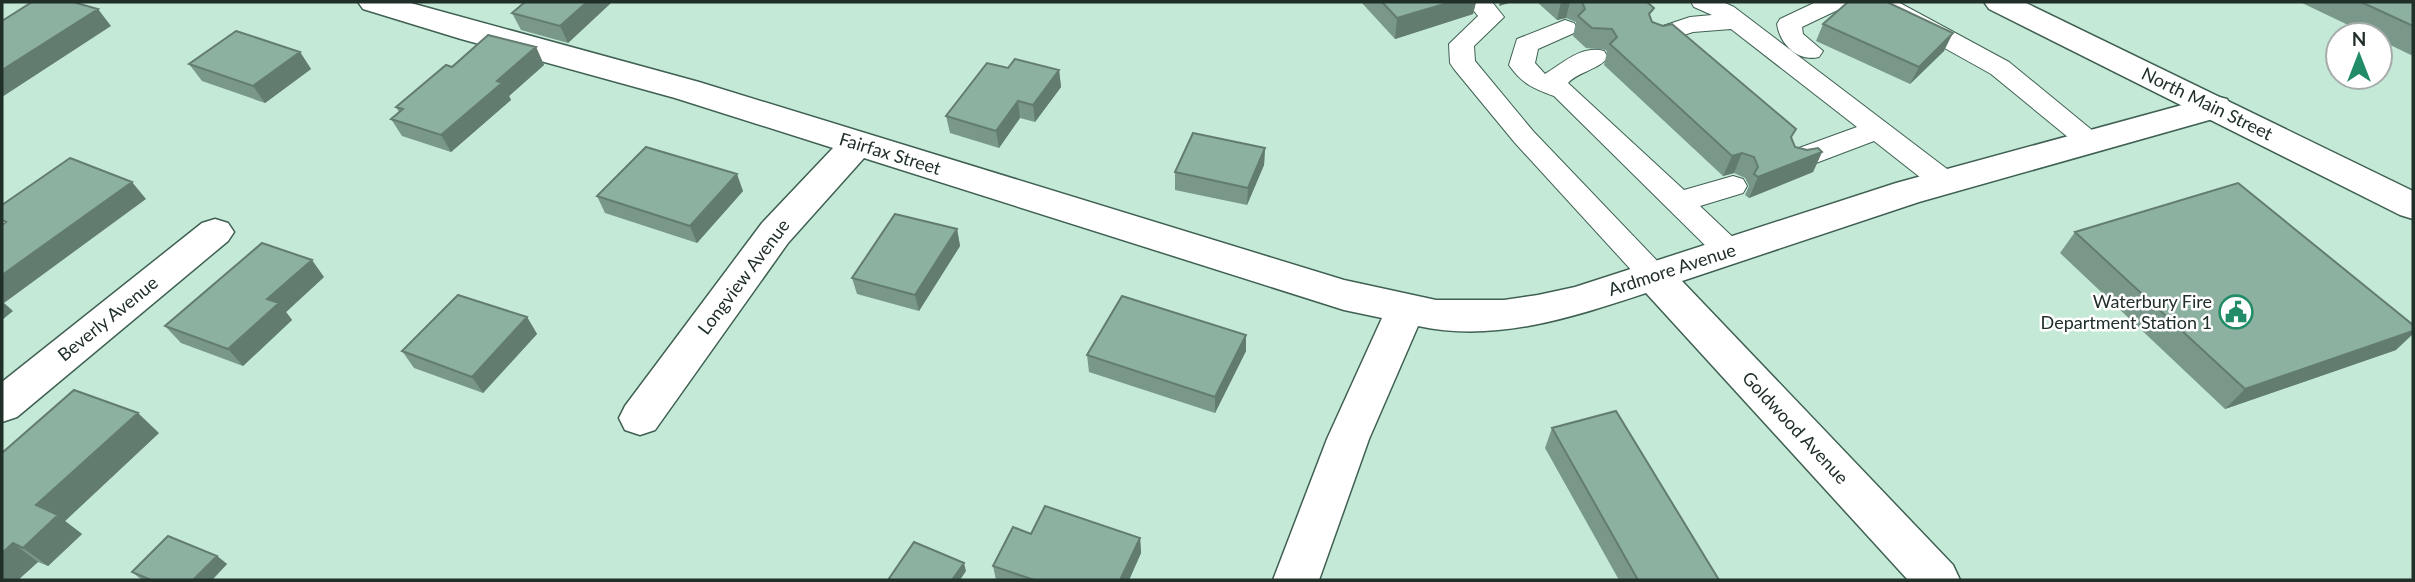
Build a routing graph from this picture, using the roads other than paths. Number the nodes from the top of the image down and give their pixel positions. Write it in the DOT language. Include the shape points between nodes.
graph roads {
  1 [pos="374,2"];
  2 [pos="1479,2"];
  3 [pos="1703,2"];
  4 [pos="1835,2"];
  5 [pos="1880,2"];
  6 [pos="2000,2"];
  7 [pos="1737,22"];
  8 [pos="1565,28"];
  9 [pos="1657,36"];
  10 [pos="1810,51"];
  11 [pos="1595,57"];
  12 [pos="1550,86"];
  13 [pos="2215,107"];
  14 [pos="1876,130"];
  15 [pos="2089,141"];
  16 [pos="858,144"];
  17 [pos="1798,159"];
  18 [pos="1945,181"];
  19 [pos="1733,186"];
  20 [pos="1678,202"];
  21 [pos="2413,206"];
  22 [pos="215,232"];
  23 [pos="1730,251"];
  24 [pos="1654,276"];
  25 [pos="1405,310"];
  26 [pos="2,405"];
  27 [pos="640,418"];
  28 [pos="1296,580"];
  29 [pos="1937,580"];
  1 -- 16 [label="street, Fairfax Street" via="687,90"];
  2 -- 24 [label="lane" via="1492,16 1461,44 1463,63 1524,137"];
  3 -- 7 [label="lane"];
  4 -- 10 [label="lane" via="1789,24 1791,37"];
  5 -- 15 [label="lane" via="2000,68"];
  6 -- 13 [label="street, North Main Street"];
  7 -- 9 [label="lane" via="1690,26"];
  7 -- 14 [label="lane"];
  8 -- 12 [label="lane" via="1526,45 1522,65 1536,80"];
  11 -- 12 [label="lane" via="1567,69"];
  12 -- 20 [label="lane" via="1563,90"];
  13 -- 15 [label="street, Ardmore Avenue"];
  13 -- 21 [label="street, North Main Street"];
  14 -- 17 [label="lane"];
  14 -- 18 [label="lane"];
  15 -- 18 [label="street, Ardmore Avenue"];
  16 -- 25 [label="street, Fairfax Street"];
  16 -- 27 [label="street, Longview Avenue" via="775,233"];
  18 -- 23 [label="street, Ardmore Avenue"];
  19 -- 20 [label="lane"];
  20 -- 23 [label="lane"];
  22 -- 26 [label="street, Beverly Avenue"];
  23 -- 24 [label="street, Ardmore Avenue"];
  24 -- 25 [label="street, Ardmore Avenue" via="1576,301 1504,315"];
  24 -- 29 [label="street, Goldwood Avenue"];
  25 -- 28 [label="street" via="1343,452"];
}
